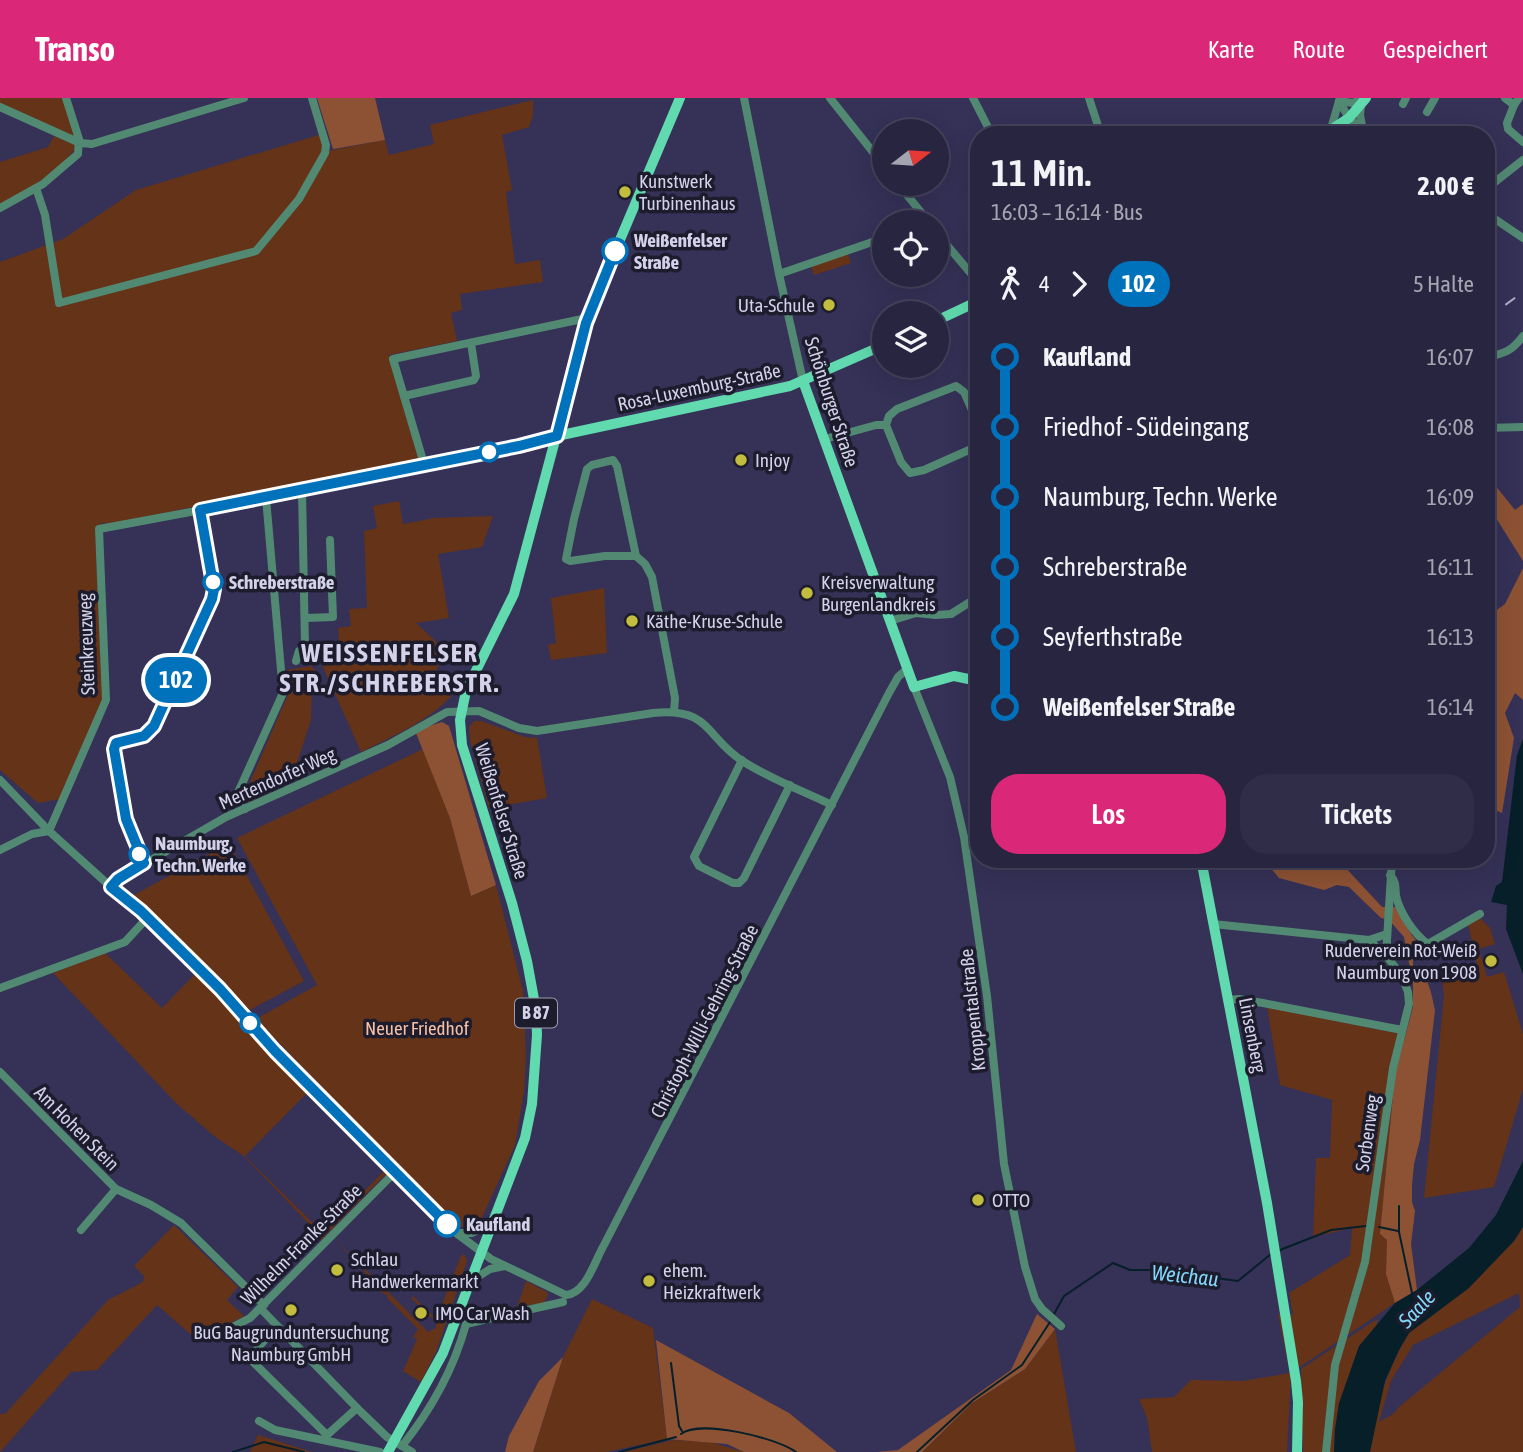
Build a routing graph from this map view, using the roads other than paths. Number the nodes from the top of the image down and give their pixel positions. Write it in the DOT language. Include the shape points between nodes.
graph roads {
  1 [pos="66,98"];
  2 [pos="244,98"];
  3 [pos="312,98"];
  4 [pos="680,98"];
  5 [pos="744,98"];
  6 [pos="830,98"];
  7 [pos="973,98"];
  8 [pos="1089,98"];
  9 [pos="1435,98"];
  10 [pos="1505,98"];
  11 [pos="1338,100"];
  12 [pos="1364,100"];
  13 [pos="1517,101"];
  14 [pos="0,107"];
  15 [pos="1427,112"];
  16 [pos="1349,118"];
  17 [pos="987,126"];
  18 [pos="1098,126"];
  19 [pos="1330,126"];
  20 [pos="1338,126"];
  21 [pos="1358,126"];
  22 [pos="1364,126"];
  23 [pos="1523,142"];
  24 [pos="80,144"];
  25 [pos="872,151"];
  26 [pos="1523,160"];
  27 [pos="1495,181"];
  28 [pos="36,188"];
  29 [pos="907,196"];
  30 [pos="0,208"];
  31 [pos="919,210"];
  32 [pos="1495,219"];
  33 [pos="1523,238"];
  34 [pos="872,242"];
  35 [pos="949,247"];
  36 [pos="970,272"];
  37 [pos="779,274"];
  38 [pos="970,305"];
  39 [pos="949,315"];
  40 [pos="587,318"];
  41 [pos="1523,336"];
  42 [pos="471,343"];
  43 [pos="872,350"];
  44 [pos="1495,355"];
  45 [pos="803,381"];
  46 [pos="404,396"];
  47 [pos="970,406"];
  48 [pos="886,425"];
  49 [pos="1523,427"];
  50 [pos="1495,428"];
  51 [pos="557,436"];
  52 [pos="825,439"];
  53 [pos="970,450"];
  54 [pos="424,464"];
  55 [pos="302,490"];
  56 [pos="266,498"];
  57 [pos="200,510"];
  58 [pos="330,540"];
  59 [pos="636,556"];
  60 [pos="970,602"];
  61 [pos="306,618"];
  62 [pos="890,621"];
  63 [pos="296,661"];
  64 [pos="907,669"];
  65 [pos="970,679"];
  66 [pos="914,687"];
  67 [pos="461,710"];
  68 [pos="674,712"];
  69 [pos="742,760"];
  70 [pos="0,780"];
  71 [pos="790,785"];
  72 [pos="832,806"];
  73 [pos="245,809"];
  74 [pos="49,831"];
  75 [pos="0,850"];
  76 [pos="144,863"];
  77 [pos="1203,868"];
  78 [pos="1391,868"];
  79 [pos="1390,876"];
  80 [pos="111,887"];
  81 [pos="1480,914"];
  82 [pos="148,917"];
  83 [pos="1213,924"];
  84 [pos="1387,934"];
  85 [pos="1369,940"];
  86 [pos="1386,956"];
  87 [pos="0,988"];
  88 [pos="1228,1000"];
  89 [pos="1402,1030"];
  90 [pos="0,1072"];
  91 [pos="396,1171"];
  92 [pos="116,1189"];
  93 [pos="491,1223"];
  94 [pos="81,1230"];
  95 [pos="456,1233"];
  96 [pos="481,1252"];
  97 [pos="505,1266"];
  98 [pos="468,1284"];
  99 [pos="554,1289"];
  100 [pos="563,1302"];
  101 [pos="545,1305"];
  102 [pos="262,1307"];
  103 [pos="277,1326"];
  104 [pos="1061,1326"];
  105 [pos="223,1332"];
  106 [pos="357,1408"];
  107 [pos="259,1421"];
  108 [pos="398,1443"];
  109 [pos="380,1452"];
  110 [pos="387,1452"];
  111 [pos="412,1452"];
  112 [pos="1297,1452"];
  113 [pos="1326,1452"];
  1 -- 24 [label="street"];
  2 -- 24 [label="street" via="111,140"];
  3 -- 28 [label="street" via="325,153 299,198 256,251 60,303"];
  4 -- 40 [label="main road, Weißenfelser Straße / B 87"];
  5 -- 37 [label="street, Schönburger Straße"];
  6 -- 25 [label="street"];
  7 -- 17 [label="street"];
  8 -- 18 [label="street"];
  9 -- 15 [label="street"];
  10 -- 13 [label="street"];
  11 -- 12 [label="street"];
  11 -- 16 [label="street"];
  11 -- 19 [label="street"];
  12 -- 16 [label="main road"];
  12 -- 22 [label="street" via="1360,115"];
  13 -- 23 [label="street" via="1507,123"];
  14 -- 24 [label="street"];
  16 -- 20 [label="main road"];
  16 -- 21 [label="street"];
  24 -- 28 [label="street" via="78,154"];
  26 -- 27 [label="street"];
  28 -- 30 [label="street"];
  29 -- 31 [label="street"];
  32 -- 33 [label="street"];
  34 -- 37 [label="street"];
  35 -- 36 [label="street"];
  37 -- 45 [label="street, Schönburger Straße"];
  38 -- 39 [label="main road"];
  40 -- 42 [label="street"];
  40 -- 51 [label="main road, Weißenfelser Straße / B 87"];
  41 -- 44 [label="street" via="1514,348"];
  42 -- 46 [label="street" via="474,380"];
  42 -- 46 [label="street" via="393,359"];
  43 -- 45 [label="main road, Rosa-Luxemburg-Straße"];
  45 -- 51 [label="main road, Rosa-Luxemburg-Straße"];
  45 -- 52 [label="main road, Schönburger Straße"];
  46 -- 54 [label="street"];
  47 -- 48 [label="street" via="956,386 897,409"];
  48 -- 52 [label="street"];
  48 -- 53 [label="street" via="910,473"];
  49 -- 50 [label="street"];
  51 -- 54 [label="street"];
  51 -- 67 [label="main road, Weißenfelser Straße / B 87" via="514,594 468,685"];
  52 -- 62 [label="main road, Schönburger Straße"];
  54 -- 55 [label="street"];
  55 -- 56 [label="street"];
  55 -- 61 [label="street"];
  56 -- 57 [label="street"];
  56 -- 73 [label="street" via="283,693 236,797"];
  57 -- 74 [label="street, Steinkreuzweg" via="99,529 106,700"];
  57 -- 76 [label="street" via="212,599 154,726 144,736 116,743 114,749 126,819"];
  58 -- 61 [label="street" via="333,617"];
  59 -- 59 [label="street" via="616,462 592,465 587,469 566,559"];
  59 -- 68 [label="street" via="652,577"];
  60 -- 62 [label="street" via="951,614 916,613"];
  61 -- 63 [label="street" via="305,646"];
  62 -- 64 [label="main road, Schönburger Straße"];
  64 -- 66 [label="main road"];
  64 -- 72 [label="street, Christoph-Willi-Gehring-Straße" via="896,680"];
  65 -- 66 [label="main road" via="954,676"];
  66 -- 104 [label="street, Kroppentalstraße" via="950,777 968,860 1004,1164 1025,1267 1035,1299"];
  67 -- 68 [label="street" via="485,713 537,731"];
  67 -- 73 [label="street, Mertendorfer Weg" via="441,715 388,745"];
  67 -- 93 [label="main road, Weißenfelser Straße / B 87" via="462,745 512,903 534,997 536,1060 525,1138"];
  68 -- 69 [label="street" via="700,720"];
  69 -- 71 [label="street"];
  69 -- 71 [label="street" via="694,858 699,866 733,883 744,878"];
  70 -- 74 [label="street"];
  71 -- 72 [label="street"];
  72 -- 99 [label="street, Christoph-Willi-Gehring-Straße" via="582,1286 569,1295"];
  73 -- 76 [label="street, Mertendorfer Weg"];
  74 -- 75 [label="street"];
  74 -- 80 [label="street"];
  76 -- 80 [label="street, Mertendorfer Weg"];
  77 -- 83 [label="main road, Linsenberg"];
  78 -- 79 [label="street"];
  79 -- 81 [label="street" via="1399,904 1428,944"];
  79 -- 84 [label="street"];
  80 -- 82 [label="street"];
  82 -- 87 [label="street" via="125,942"];
  82 -- 91 [label="street"];
  83 -- 85 [label="street"];
  83 -- 88 [label="main road, Linsenberg"];
  84 -- 85 [label="street"];
  84 -- 86 [label="street"];
  85 -- 86 [label="street, Sorbenweg"];
  86 -- 89 [label="street, Sorbenweg" via="1408,992"];
  88 -- 89 [label="street" via="1256,1001"];
  88 -- 112 [label="main road, Linsenberg" via="1298,1395"];
  89 -- 113 [label="street, Sorbenweg" via="1365,1262 1335,1365"];
  90 -- 92 [label="street, Am Hohen Stein"];
  91 -- 95 [label="street"];
  91 -- 102 [label="street, Wilhelm-Franke-Straße"];
  92 -- 94 [label="street"];
  92 -- 102 [label="street, Am Hohen Stein" via="181,1223"];
  93 -- 95 [label="street" via="472,1233"];
  93 -- 96 [label="main road, B 87"];
  95 -- 96 [label="street"];
  96 -- 97 [label="street"];
  96 -- 98 [label="main road, B 87"];
  97 -- 98 [label="street" via="490,1269"];
  97 -- 99 [label="street"];
  98 -- 108 [label="main road, B 87" via="433,1373"];
  99 -- 101 [label="street"];
  100 -- 101 [label="street"];
  101 -- 108 [label="street" via="466,1324 428,1410"];
  102 -- 103 [label="street, Am Hohen Stein"];
  102 -- 105 [label="street, Wilhelm-Franke-Straße"];
  103 -- 106 [label="street, Am Hohen Stein"];
  103 -- 106 [label="street" via="249,1357 327,1435"];
  106 -- 108 [label="street, Am Hohen Stein"];
  107 -- 109 [label="street" via="275,1430"];
  108 -- 110 [label="main road, B 87"];
  108 -- 111 [label="street, Am Hohen Stein"];
}
